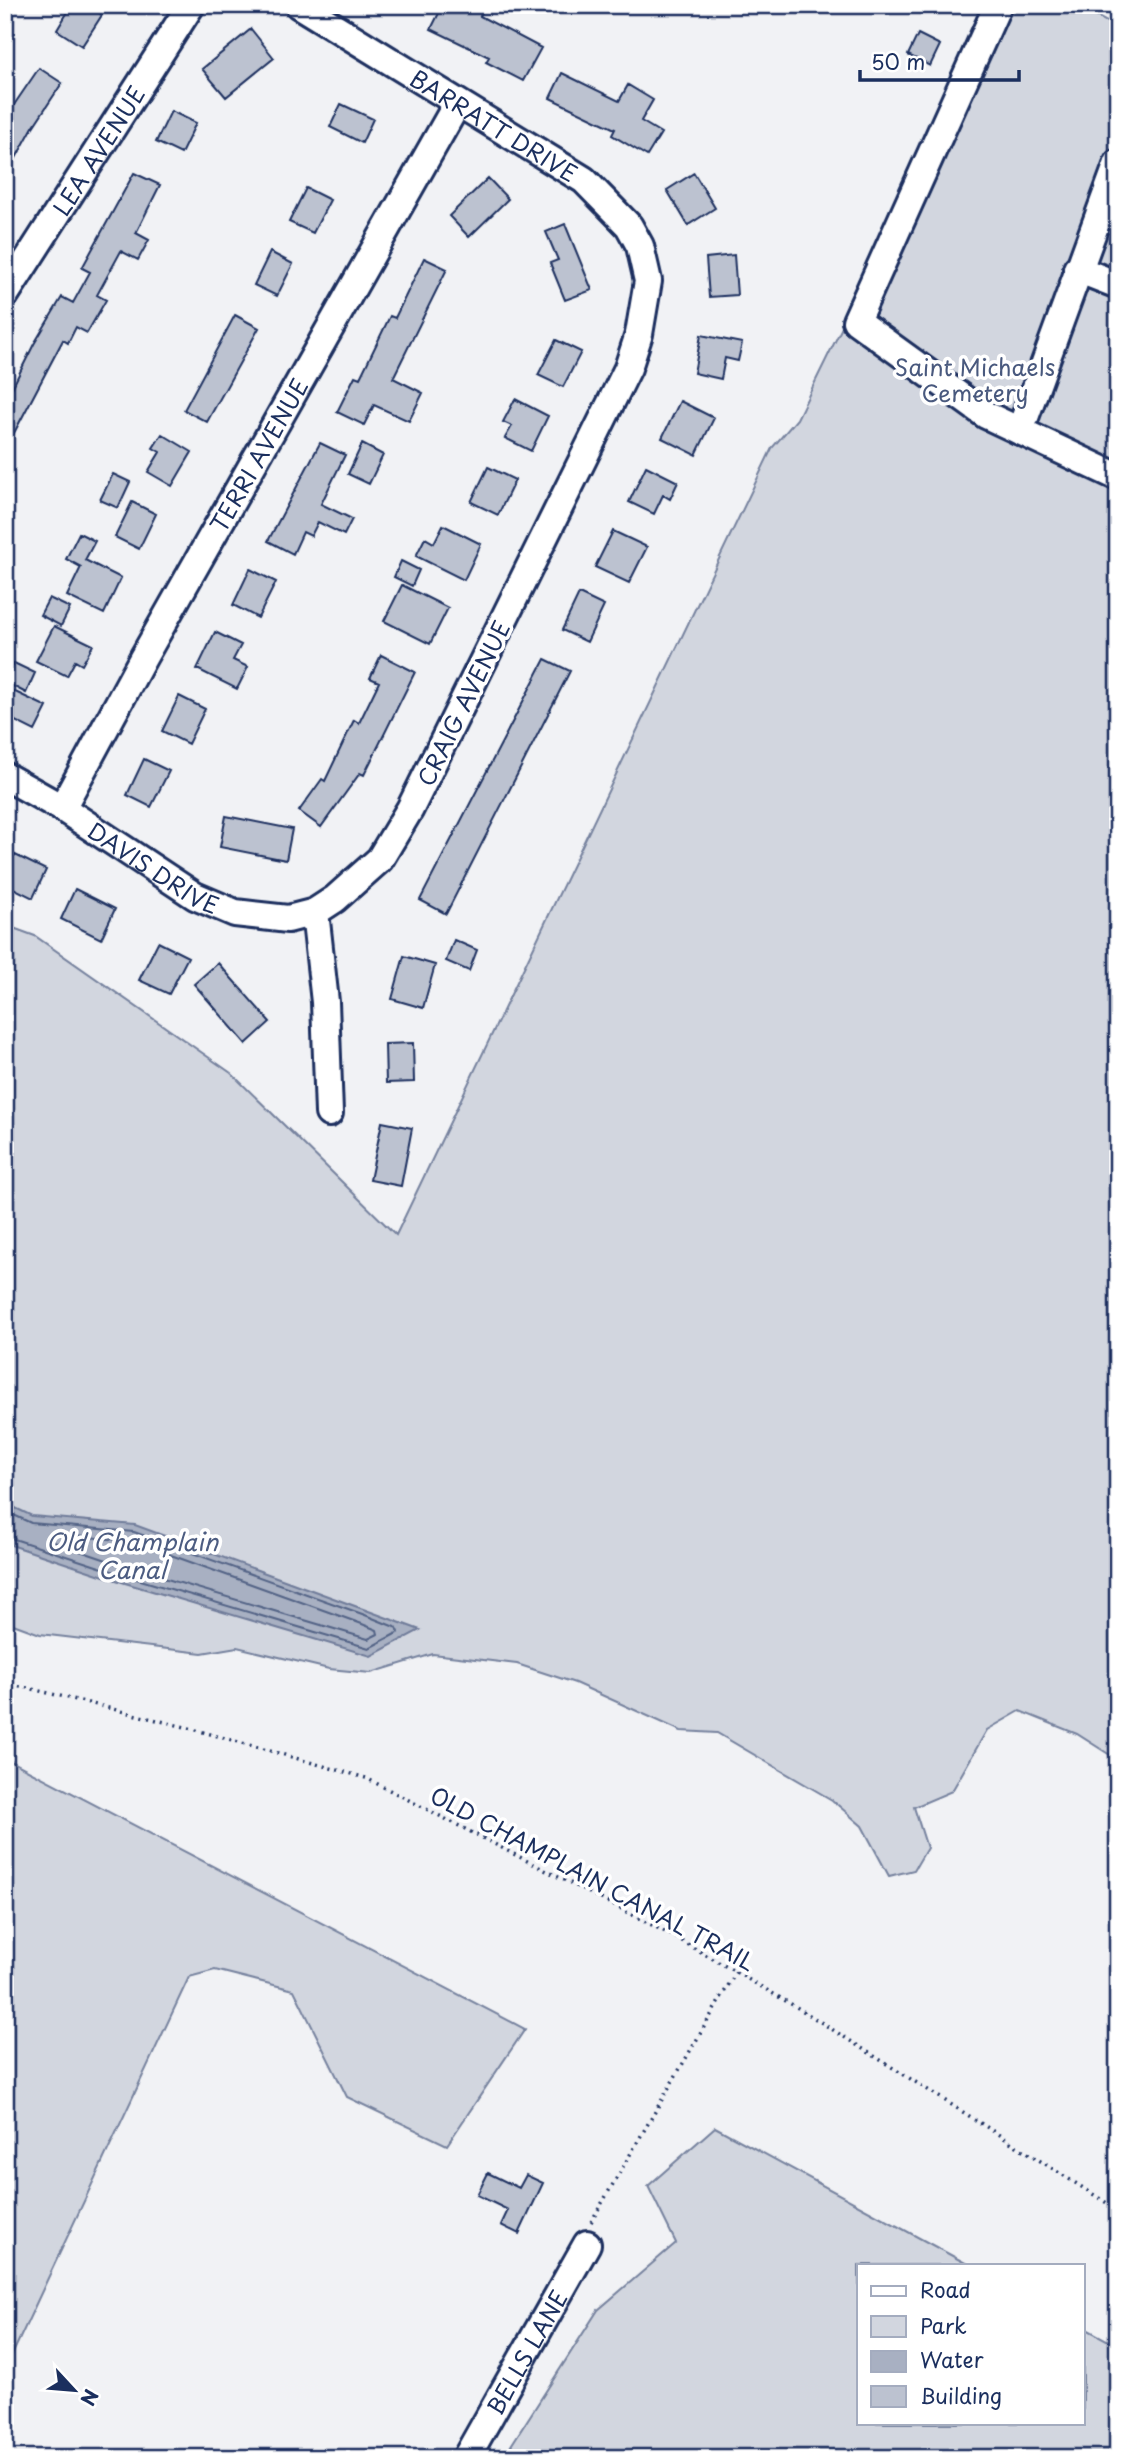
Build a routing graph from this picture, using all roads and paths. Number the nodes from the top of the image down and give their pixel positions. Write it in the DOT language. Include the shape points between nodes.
graph roads {
  1 [pos="191,5"];
  2 [pos="299,5"];
  3 [pos="998,5"];
  4 [pos="457,104"];
  5 [pos="1118,163"];
  6 [pos="1077,269"];
  7 [pos="648,281"];
  8 [pos="1118,285"];
  9 [pos="5,295"];
  10 [pos="1020,431"];
  11 [pos="1118,477"];
  12 [pos="5,776"];
  13 [pos="62,808"];
  14 [pos="315,912"];
  15 [pos="329,1112"];
  16 [pos="5,1685"];
  17 [pos="736,1972"];
  18 [pos="1118,2210"];
  19 [pos="587,2244"];
  20 [pos="466,2458"];
  1 -- 9 [label="street, LEA AVENUE"];
  2 -- 4 [label="street, BARRATT DRIVE"];
  3 -- 10 [label="street" via="856,321 986,415"];
  4 -- 7 [label="street, BARRATT DRIVE" via="584,180 629,226 640,246"];
  4 -- 13 [label="street, TERRI AVENUE" via="142,658"];
  5 -- 6 [label="street"];
  6 -- 8 [label="street"];
  6 -- 10 [label="street"];
  7 -- 14 [label="street, CRAIG AVENUE" via="628,368 410,808 380,859"];
  10 -- 11 [label="street"];
  12 -- 13 [label="street, DAVIS DRIVE"];
  13 -- 14 [label="street, DAVIS DRIVE" via="195,896 235,913 288,919"];
  14 -- 15 [label="street" via="325,1002"];
  16 -- 17 [label="path, OLD CHAMPLAIN CANAL TRAIL" via="189,1728 366,1778"];
  17 -- 18 [label="path, OLD CHAMPLAIN CANAL TRAIL"];
  17 -- 19 [label="path" via="588,2227"];
  19 -- 20 [label="street, BELLS LANE"];
}
